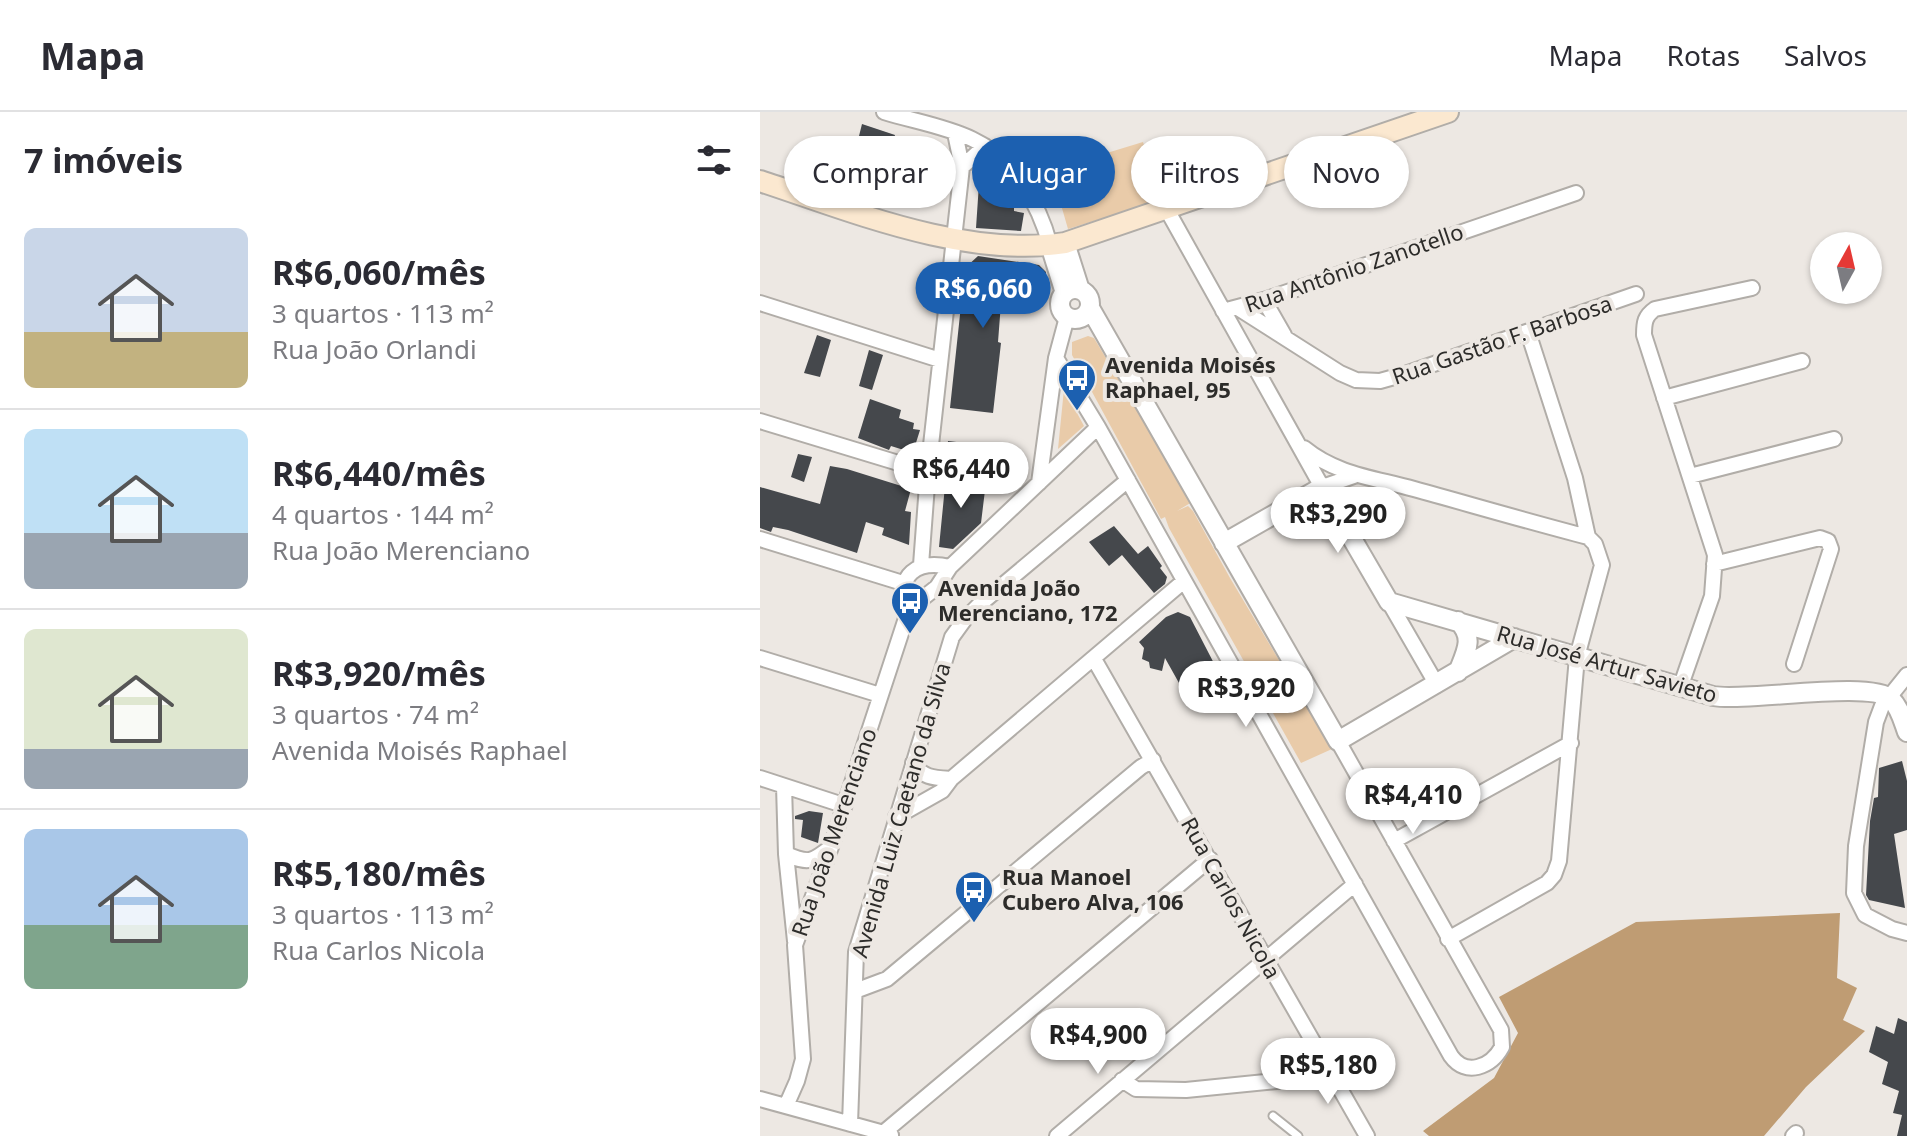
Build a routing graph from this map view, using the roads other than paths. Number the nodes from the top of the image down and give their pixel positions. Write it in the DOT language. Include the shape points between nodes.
graph roads {
  1 [pos="884,112"];
  2 [pos="1448,112"];
  3 [pos="955,133"];
  4 [pos="972,140"];
  5 [pos="972,158"];
  6 [pos="962,167"];
  7 [pos="1268,173"];
  8 [pos="760,181"];
  9 [pos="1576,193"];
  10 [pos="1036,208"];
  11 [pos="1166,208"];
  12 [pos="955,239"];
  13 [pos="1054,239"];
  14 [pos="1752,288"];
  15 [pos="1072,291"];
  16 [pos="1636,294"];
  17 [pos="1264,300"];
  18 [pos="760,303"];
  19 [pos="1090,308"];
  20 [pos="1231,309"];
  21 [pos="1067,317"];
  22 [pos="1528,332"];
  23 [pos="1284,336"];
  24 [pos="1056,358"];
  25 [pos="940,360"];
  26 [pos="1802,361"];
  27 [pos="1664,398"];
  28 [pos="760,421"];
  29 [pos="1098,427"];
  30 [pos="1834,439"];
  31 [pos="1296,442"];
  32 [pos="928,472"];
  33 [pos="1354,476"];
  34 [pos="1690,476"];
  35 [pos="1128,480"];
  36 [pos="1039,483"];
  37 [pos="1322,487"];
  38 [pos="1588,537"];
  39 [pos="760,539"];
  40 [pos="1224,543"];
  41 [pos="1714,564"];
  42 [pos="921,565"];
  43 [pos="950,567"];
  44 [pos="1184,581"];
  45 [pos="906,584"];
  46 [pos="1389,602"];
  47 [pos="909,609"];
  48 [pos="1458,621"];
  49 [pos="1514,638"];
  50 [pos="1577,657"];
  51 [pos="760,658"];
  52 [pos="1094,659"];
  53 [pos="1794,664"];
  54 [pos="1458,672"];
  55 [pos="1907,675"];
  56 [pos="1437,685"];
  57 [pos="1680,688"];
  58 [pos="880,695"];
  59 [pos="1883,695"];
  60 [pos="1907,732"];
  61 [pos="1338,741"];
  62 [pos="1571,743"];
  63 [pos="1153,760"];
  64 [pos="913,763"];
  65 [pos="760,778"];
  66 [pos="951,779"];
  67 [pos="784,786"];
  68 [pos="843,805"];
  69 [pos="896,817"];
  70 [pos="1394,841"];
  71 [pos="831,847"];
  72 [pos="786,854"];
  73 [pos="1210,859"];
  74 [pos="1355,884"];
  75 [pos="1907,933"];
  76 [pos="1448,939"];
  77 [pos="795,945"];
  78 [pos="1266,962"];
  79 [pos="855,991"];
  80 [pos="1330,1073"];
  81 [pos="1122,1080"];
  82 [pos="760,1099"];
  83 [pos="786,1106"];
  84 [pos="1273,1116"];
  85 [pos="850,1124"];
  86 [pos="1364,1134"];
  87 [pos="888,1135"];
  88 [pos="1057,1136"];
  89 [pos="1298,1136"];
  1 -- 3 [label="street"];
  2 -- 7 [label="main road"];
  3 -- 4 [label="street"];
  3 -- 6 [label="street"];
  5 -- 6 [label="street"];
  6 -- 12 [label="street"];
  8 -- 12 [label="main road"];
  9 -- 17 [label="street, Rua Antônio Zanotello"];
  10 -- 13 [label="street"];
  11 -- 13 [label="main road"];
  11 -- 20 [label="street"];
  12 -- 13 [label="main road" via="1015,246"];
  12 -- 25 [label="street"];
  13 -- 15 [label="street"];
  14 -- 27 [label="street" via="1647,315 1644,335"];
  15 -- 19 [label="street" via="1088,297"];
  15 -- 21 [label="street" via="1060,303"];
  16 -- 22 [label="street, Rua Gastão F. Barbosa"];
  17 -- 20 [label="street, Rua Antônio Zanotello"];
  17 -- 23 [label="street"];
  18 -- 25 [label="street"];
  19 -- 21 [label="street" via="1081,318"];
  19 -- 40 [label="street"];
  20 -- 23 [label="street, Rua Gastão F. Barbosa"];
  20 -- 31 [label="street"];
  21 -- 24 [label="street"];
  22 -- 23 [label="street, Rua Gastão F. Barbosa" via="1367,383 1340,373"];
  22 -- 38 [label="street"];
  24 -- 29 [label="street"];
  24 -- 36 [label="street"];
  25 -- 32 [label="street"];
  26 -- 27 [label="street"];
  27 -- 34 [label="street"];
  28 -- 32 [label="street"];
  29 -- 35 [label="street"];
  29 -- 36 [label="street"];
  30 -- 34 [label="street"];
  31 -- 33 [label="street"];
  31 -- 37 [label="street"];
  32 -- 42 [label="street"];
  33 -- 37 [label="street"];
  33 -- 38 [label="street"];
  34 -- 41 [label="street"];
  35 -- 44 [label="street"];
  35 -- 64 [label="street, Avenida Luiz Caetano da Silva" via="965,619 952,637"];
  36 -- 43 [label="street"];
  37 -- 40 [label="street"];
  37 -- 46 [label="street"];
  38 -- 50 [label="street" via="1602,565"];
  39 -- 45 [label="street"];
  40 -- 61 [label="street"];
  41 -- 53 [label="street" via="1820,538 1828,541 1831,549"];
  41 -- 57 [label="street" via="1712,596"];
  42 -- 43 [label="street"];
  42 -- 45 [label="street"];
  43 -- 47 [label="street" via="937,587"];
  44 -- 52 [label="street"];
  44 -- 74 [label="street"];
  45 -- 47 [label="street, Rua João Merenciano"];
  46 -- 48 [label="street, Rua José Artur Savieto"];
  46 -- 56 [label="street"];
  47 -- 58 [label="street, Rua João Merenciano"];
  48 -- 49 [label="street, Rua José Artur Savieto"];
  48 -- 54 [label="street" via="1469,639"];
  49 -- 50 [label="street, Rua José Artur Savieto"];
  49 -- 54 [label="street"];
  50 -- 57 [label="street, Rua José Artur Savieto"];
  50 -- 62 [label="street"];
  51 -- 58 [label="street"];
  52 -- 63 [label="street, Rua Carlos Nicola"];
  52 -- 66 [label="street"];
  54 -- 56 [label="street"];
  55 -- 59 [label="street"];
  56 -- 61 [label="street"];
  57 -- 59 [label="street, Rua José Artur Savieto" via="1736,699 1853,691"];
  58 -- 68 [label="street, Rua João Merenciano"];
  59 -- 60 [label="street" via="1899,710"];
  59 -- 75 [label="street" via="1856,846 1854,893 1865,915"];
  61 -- 70 [label="street"];
  62 -- 70 [label="street"];
  62 -- 76 [label="street" via="1554,875"];
  63 -- 73 [label="street, Rua Carlos Nicola"];
  63 -- 79 [label="street" via="887,979"];
  64 -- 66 [label="street" via="926,776"];
  64 -- 69 [label="street, Avenida Luiz Caetano da Silva"];
  65 -- 67 [label="street"];
  66 -- 69 [label="street" via="942,791"];
  67 -- 68 [label="street"];
  67 -- 72 [label="street"];
  68 -- 71 [label="street, Rua João Merenciano"];
  69 -- 79 [label="street, Avenida Luiz Caetano da Silva" via="859,935"];
  70 -- 76 [label="street"];
  71 -- 72 [label="street" via="814,860"];
  71 -- 77 [label="street, Rua João Merenciano"];
  72 -- 77 [label="street"];
  73 -- 78 [label="street, Rua Carlos Nicola"];
  73 -- 87 [label="street"];
  74 -- 76 [label="street" via="1451,1056 1461,1067 1472,1068 1499,1053 1503,1037"];
  74 -- 78 [label="street"];
  77 -- 83 [label="street, Rua João Merenciano" via="803,1059"];
  78 -- 80 [label="street, Rua Carlos Nicola"];
  78 -- 81 [label="street"];
  79 -- 85 [label="street, Avenida Luiz Caetano da Silva"];
  80 -- 81 [label="street" via="1186,1090 1136,1089"];
  80 -- 86 [label="street, Rua Carlos Nicola"];
  81 -- 88 [label="street"];
  82 -- 83 [label="street"];
  83 -- 85 [label="street"];
  84 -- 89 [label="lane"];
  85 -- 87 [label="street"];
}
